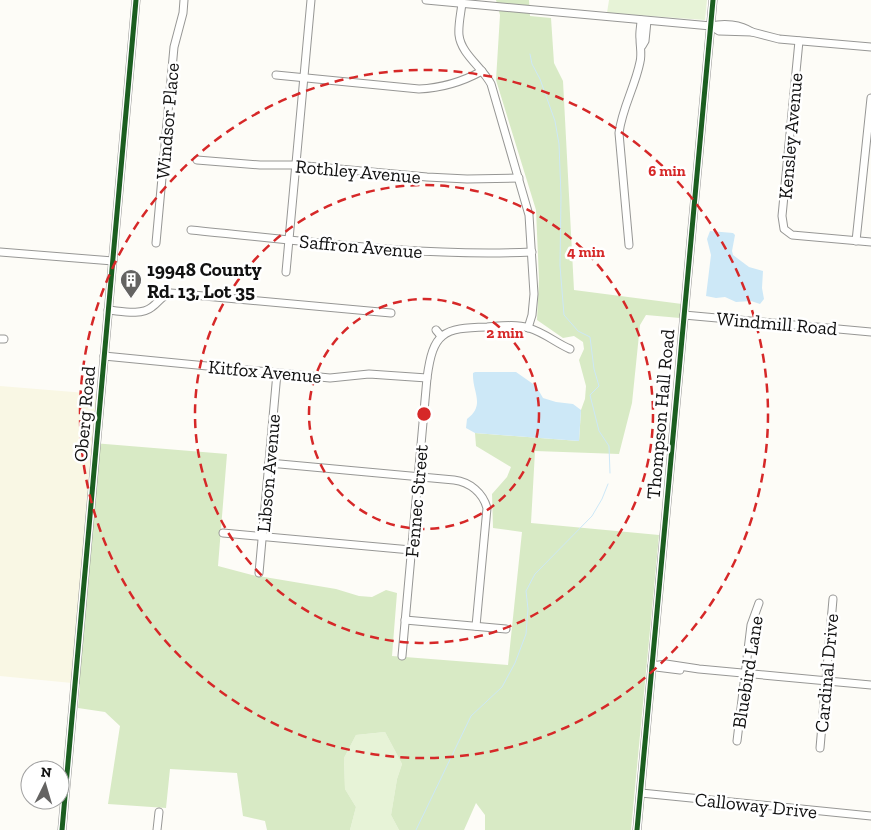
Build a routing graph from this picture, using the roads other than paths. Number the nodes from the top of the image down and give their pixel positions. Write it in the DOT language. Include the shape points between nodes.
graph roads {
  1 [pos="136,0"];
  2 [pos="184,0"];
  3 [pos="311,0"];
  4 [pos="426,0"];
  5 [pos="713,0"];
  6 [pos="462,3"];
  7 [pos="644,20"];
  8 [pos="711,26"];
  9 [pos="799,41"];
  10 [pos="871,47"];
  11 [pos="482,71"];
  12 [pos="276,75"];
  13 [pos="304,77"];
  14 [pos="871,98"];
  15 [pos="197,160"];
  16 [pos="294,165"];
  17 [pos="519,178"];
  18 [pos="191,230"];
  19 [pos="288,239"];
  20 [pos="856,241"];
  21 [pos="871,242"];
  22 [pos="156,243"];
  23 [pos="629,245"];
  24 [pos="0,252"];
  25 [pos="532,252"];
  26 [pos="113,261"];
  27 [pos="286,272"];
  28 [pos="108,310"];
  29 [pos="391,313"];
  30 [pos="684,315"];
  31 [pos="528,328"];
  32 [pos="436,330"];
  33 [pos="871,332"];
  34 [pos="441,336"];
  35 [pos="570,349"];
  36 [pos="104,356"];
  37 [pos="277,373"];
  38 [pos="427,378"];
  39 [pos="269,463"];
  40 [pos="418,477"];
  41 [pos="223,533"];
  42 [pos="263,536"];
  43 [pos="411,550"];
  44 [pos="259,573"];
  45 [pos="833,598"];
  46 [pos="759,603"];
  47 [pos="405,620"];
  48 [pos="476,626"];
  49 [pos="506,630"];
  50 [pos="402,656"];
  51 [pos="652,666"];
  52 [pos="744,672"];
  53 [pos="826,680"];
  54 [pos="871,685"];
  55 [pos="737,741"];
  56 [pos="820,748"];
  57 [pos="641,793"];
  58 [pos="159,812"];
  59 [pos="871,816"];
  60 [pos="62,830"];
  61 [pos="157,830"];
  62 [pos="637,830"];
  1 -- 26 [label="street, Oberg Road"];
  2 -- 22 [label="street, Windsor Place" via="184,13 174,46"];
  3 -- 13 [label="street"];
  4 -- 6 [label="street"];
  5 -- 8 [label="street, Thompson Hall Road"];
  6 -- 7 [label="street"];
  6 -- 11 [label="street" via="460,41"];
  7 -- 8 [label="street"];
  7 -- 23 [label="street" via="641,59 619,133"];
  8 -- 9 [label="street" via="719,31 752,32"];
  8 -- 30 [label="street, Thompson Hall Road"];
  9 -- 10 [label="street"];
  9 -- 20 [label="street, Kensley Avenue" via="783,225 792,235"];
  11 -- 13 [label="street" via="452,85 419,89"];
  11 -- 17 [label="street" via="491,84"];
  12 -- 13 [label="street"];
  13 -- 16 [label="street"];
  14 -- 20 [label="street"];
  15 -- 16 [label="street, Rothley Avenue" via="260,166"];
  16 -- 17 [label="street, Rothley Avenue" via="428,177"];
  16 -- 19 [label="street"];
  17 -- 25 [label="street" via="529,214"];
  18 -- 19 [label="street, Saffron Avenue"];
  19 -- 25 [label="street, Saffron Avenue" via="458,253"];
  19 -- 27 [label="street"];
  20 -- 21 [label="street"];
  24 -- 26 [label="street"];
  25 -- 31 [label="street" via="534,304"];
  26 -- 28 [label="street, Oberg Road"];
  28 -- 29 [label="street" via="141,312 151,309 171,293"];
  28 -- 36 [label="street, Oberg Road"];
  30 -- 33 [label="street, Windmill Road"];
  30 -- 51 [label="street, Thompson Hall Road"];
  31 -- 34 [label="street" via="468,327"];
  31 -- 35 [label="street"];
  32 -- 34 [label="street"];
  34 -- 38 [label="street, Fennec Street" via="431,352"];
  36 -- 37 [label="street, Kitfox Avenue"];
  36 -- 60 [label="street, Oberg Road"];
  37 -- 38 [label="street, Kitfox Avenue" via="330,378 369,374"];
  37 -- 39 [label="street, Libson Avenue"];
  38 -- 40 [label="street, Fennec Street"];
  39 -- 40 [label="street"];
  39 -- 42 [label="street, Libson Avenue"];
  40 -- 43 [label="street, Fennec Street"];
  40 -- 48 [label="street" via="460,481 474,488 485,502"];
  41 -- 42 [label="street"];
  42 -- 43 [label="street"];
  42 -- 44 [label="street, Libson Avenue"];
  43 -- 47 [label="street, Fennec Street"];
  45 -- 53 [label="street, Cardinal Drive"];
  46 -- 52 [label="street, Bluebird Lane" via="751,625"];
  47 -- 48 [label="street"];
  47 -- 50 [label="street, Fennec Street"];
  48 -- 49 [label="street"];
  51 -- 52 [label="street"];
  51 -- 57 [label="street, Thompson Hall Road"];
  52 -- 53 [label="street"];
  52 -- 55 [label="street, Bluebird Lane"];
  53 -- 54 [label="street"];
  53 -- 56 [label="street, Cardinal Drive"];
  57 -- 59 [label="street, Calloway Drive"];
  57 -- 62 [label="street, Thompson Hall Road"];
  58 -- 61 [label="street"];
}
